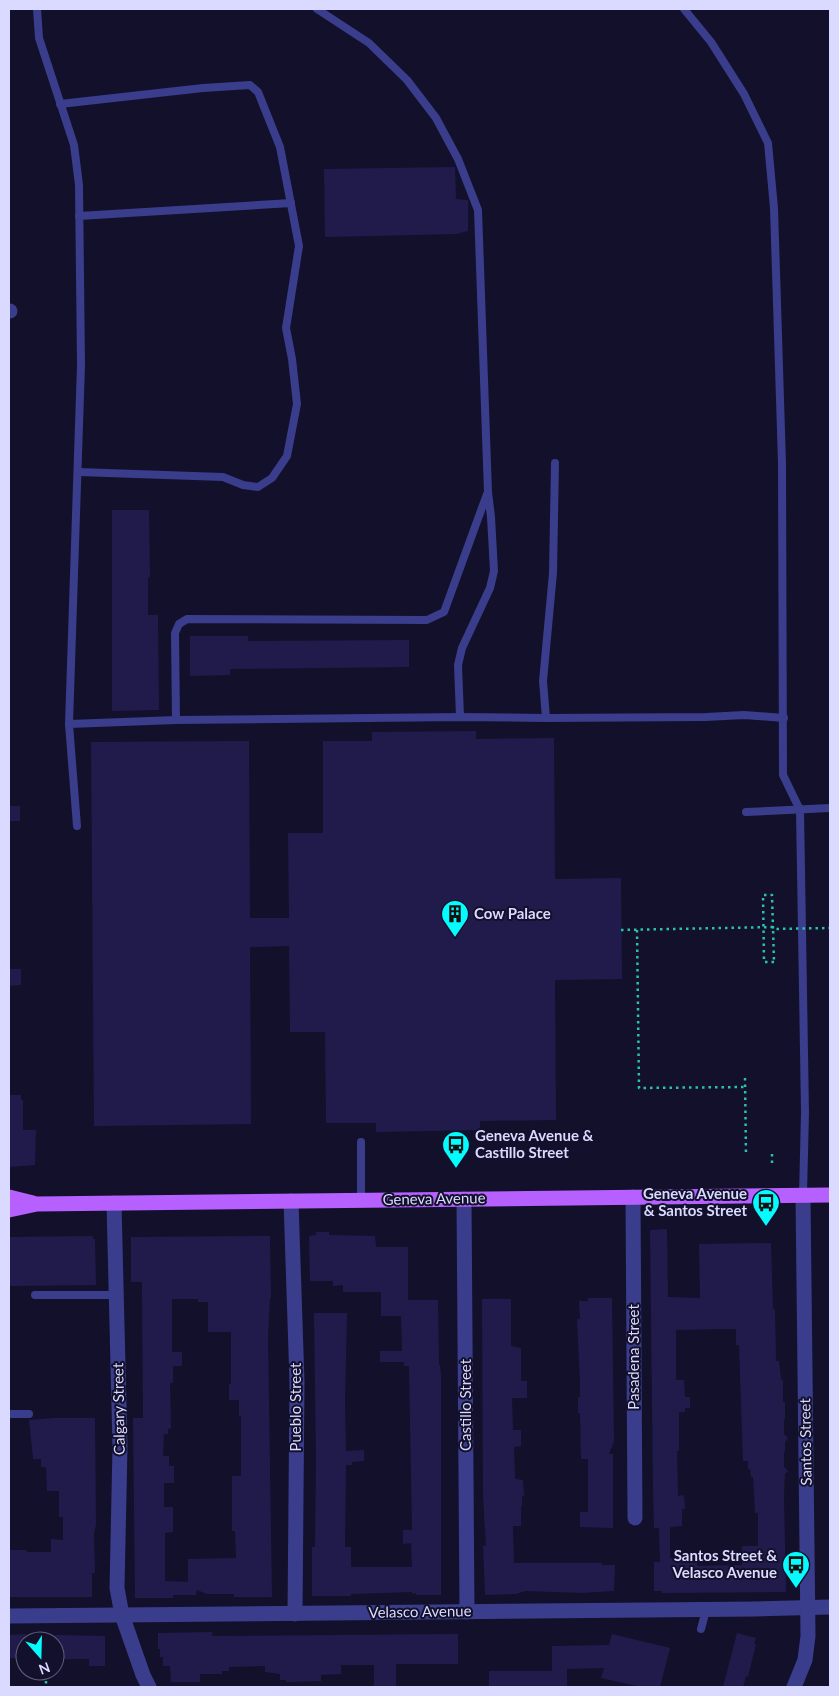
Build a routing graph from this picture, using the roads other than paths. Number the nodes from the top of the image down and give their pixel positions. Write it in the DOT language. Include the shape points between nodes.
graph roads {
  1 [pos="37,9"];
  2 [pos="317,9"];
  3 [pos="684,9"];
  4 [pos="60,104"];
  5 [pos="291,203"];
  6 [pos="79,216"];
  7 [pos="555,464"];
  8 [pos="78,472"];
  9 [pos="488,492"];
  10 [pos="460,717"];
  11 [pos="546,718"];
  12 [pos="784,718"];
  13 [pos="176,720"];
  14 [pos="69,724"];
  15 [pos="830,808"];
  16 [pos="800,810"];
  17 [pos="746,812"];
  18 [pos="78,826"];
  19 [pos="361,1142"];
  20 [pos="803,1195"];
  21 [pos="830,1195"];
  22 [pos="9,1197"];
  23 [pos="633,1197"];
  24 [pos="464,1199"];
  25 [pos="361,1200"];
  26 [pos="291,1201"];
  27 [pos="114,1203"];
  28 [pos="37,1204"];
  29 [pos="9,1210"];
  30 [pos="35,1295"];
  31 [pos="116,1295"];
  32 [pos="9,1414"];
  33 [pos="30,1414"];
  34 [pos="635,1518"];
  35 [pos="830,1607"];
  36 [pos="808,1609"];
  37 [pos="706,1610"];
  38 [pos="467,1612"];
  39 [pos="295,1614"];
  40 [pos="122,1615"];
  41 [pos="9,1616"];
  42 [pos="701,1629"];
  43 [pos="149,1687"];
  44 [pos="794,1687"];
  1 -- 4 [label="lane" via="39,38"];
  2 -- 9 [label="lane" via="369,43 407,80 436,118 458,159 478,210"];
  3 -- 12 [label="lane" via="711,42 744,94 768,143 774,208 782,463"];
  4 -- 5 [label="lane" via="250,85 258,92 280,147"];
  4 -- 6 [label="lane" via="74,144"];
  5 -- 6 [label="lane"];
  5 -- 8 [label="lane" via="299,246 286,328 297,404 287,456 272,478 258,487 223,477"];
  6 -- 8 [label="lane" via="81,365"];
  7 -- 11 [label="lane" via="553,573 543,681"];
  8 -- 14 [label="lane"];
  9 -- 10 [label="lane" via="494,571 458,665"];
  9 -- 13 [label="lane" via="444,612 427,620 187,619 179,624 175,633"];
  10 -- 11 [label="lane"];
  10 -- 13 [label="lane"];
  11 -- 12 [label="lane" via="744,715"];
  12 -- 16 [label="lane" via="783,775"];
  13 -- 14 [label="lane"];
  14 -- 18 [label="lane"];
  15 -- 16 [label="lane"];
  16 -- 17 [label="lane"];
  16 -- 20 [label="lane" via="805,1112"];
  19 -- 25 [label="lane"];
  20 -- 21 [label="main road, Geneva Avenue"];
  20 -- 23 [label="main road, Geneva Avenue"];
  20 -- 36 [label="street, Santos Street"];
  22 -- 28 [label="main road, Geneva Avenue"];
  23 -- 24 [label="main road, Geneva Avenue"];
  23 -- 34 [label="street, Pasadena Street"];
  24 -- 25 [label="main road, Geneva Avenue"];
  24 -- 38 [label="street, Castillo Street"];
  25 -- 26 [label="main road, Geneva Avenue"];
  26 -- 27 [label="main road, Geneva Avenue"];
  26 -- 39 [label="street, Pueblo Street" via="297,1382"];
  27 -- 28 [label="main road, Geneva Avenue"];
  27 -- 31 [label="street, Calgary Street"];
  28 -- 29 [label="main road, Geneva Avenue"];
  30 -- 31 [label="lane"];
  31 -- 40 [label="street, Calgary Street" via="120,1446 117,1588"];
  32 -- 33 [label="lane"];
  35 -- 36 [label="street, Velasco Avenue"];
  36 -- 37 [label="street, Velasco Avenue"];
  36 -- 44 [label="street, Santos Street" via="805,1660"];
  37 -- 38 [label="street, Velasco Avenue"];
  37 -- 42 [label="lane"];
  38 -- 39 [label="street, Velasco Avenue"];
  39 -- 40 [label="street, Velasco Avenue"];
  40 -- 41 [label="street, Velasco Avenue"];
  40 -- 43 [label="street, Calgary Street"];
}
